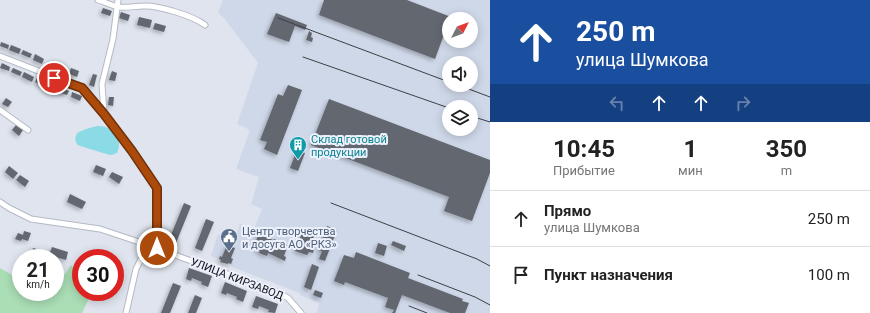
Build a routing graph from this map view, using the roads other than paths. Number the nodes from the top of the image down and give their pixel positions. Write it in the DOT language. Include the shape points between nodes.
graph roads {
  1 [pos="98,0"];
  2 [pos="118,0"];
  3 [pos="117,7"];
  4 [pos="205,25"];
  5 [pos="0,56"];
  6 [pos="0,110"];
  7 [pos="104,114"];
  8 [pos="28,130"];
  9 [pos="0,202"];
  10 [pos="148,245"];
  11 [pos="157,248"];
  12 [pos="126,313"];
  13 [pos="301,313"];
  1 -- 3 [label="street"];
  2 -- 3 [label="street"];
  3 -- 4 [label="street" via="158,7 193,18"];
  3 -- 7 [label="street" via="113,39 102,84"];
  5 -- 7 [label="street" via="82,88"];
  6 -- 8 [label="street"];
  7 -- 11 [label="street" via="157,188"];
  9 -- 10 [label="street, УЛИЦА КИРЗАВОД" via="31,219 100,229"];
  10 -- 11 [label="street, УЛИЦА КИРЗАВОД"];
  10 -- 12 [label="street" via="136,269"];
  11 -- 13 [label="street, УЛИЦА КИРЗАВОД" via="279,292"];
}
